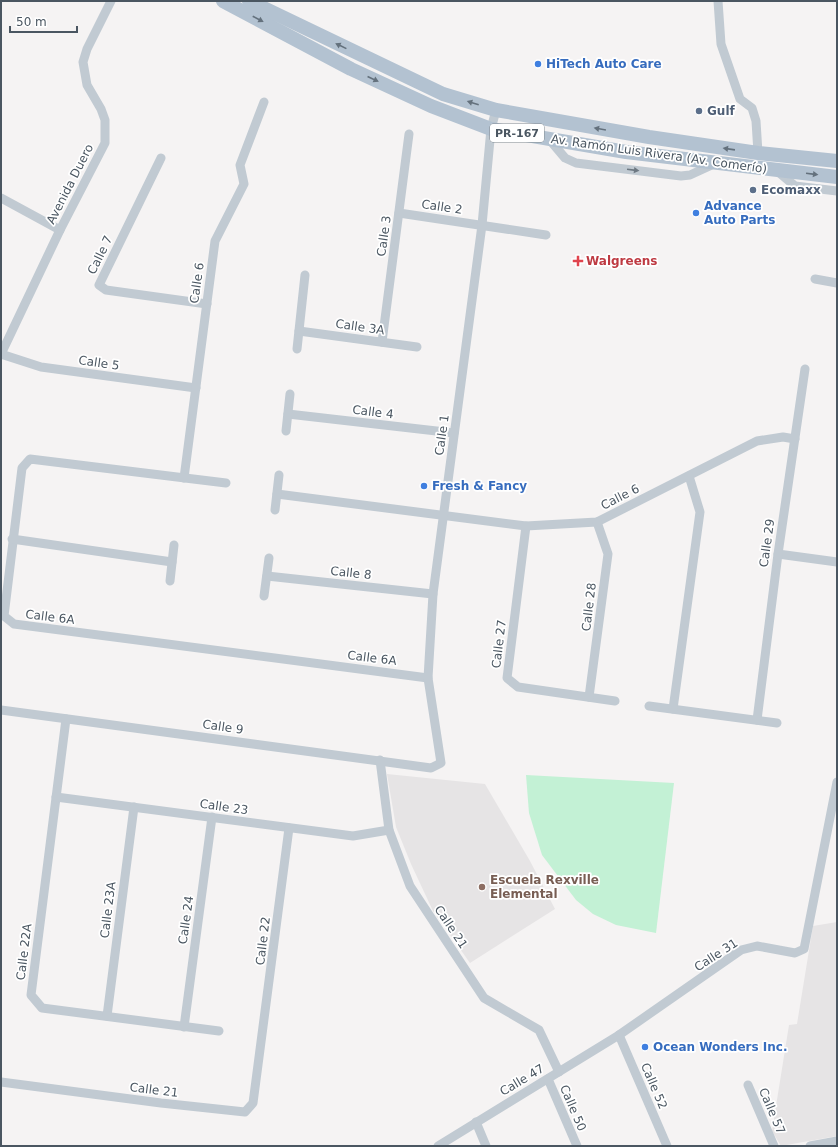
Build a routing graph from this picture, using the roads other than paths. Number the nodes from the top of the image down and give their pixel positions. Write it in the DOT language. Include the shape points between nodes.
graph roads {
  1 [pos="112,1"];
  2 [pos="223,1"];
  3 [pos="249,1"];
  4 [pos="718,1"];
  5 [pos="264,102"];
  6 [pos="496,110"];
  7 [pos="492,129"];
  8 [pos="409,134"];
  9 [pos="549,139"];
  10 [pos="758,153"];
  11 [pos="161,158"];
  12 [pos="837,161"];
  13 [pos="718,163"];
  14 [pos="776,170"];
  15 [pos="837,177"];
  16 [pos="837,191"];
  17 [pos="1,198"];
  18 [pos="399,213"];
  19 [pos="482,225"];
  20 [pos="60,230"];
  21 [pos="546,235"];
  22 [pos="305,275"];
  23 [pos="815,279"];
  24 [pos="837,283"];
  25 [pos="207,304"];
  26 [pos="299,331"];
  27 [pos="382,342"];
  28 [pos="418,347"];
  29 [pos="296,349"];
  30 [pos="1,354"];
  31 [pos="805,369"];
  32 [pos="196,388"];
  33 [pos="290,394"];
  34 [pos="288,414"];
  35 [pos="286,431"];
  36 [pos="454,433"];
  37 [pos="795,439"];
  38 [pos="279,475"];
  39 [pos="689,476"];
  40 [pos="184,478"];
  41 [pos="226,483"];
  42 [pos="277,494"];
  43 [pos="275,510"];
  44 [pos="443,514"];
  45 [pos="597,522"];
  46 [pos="526,526"];
  47 [pos="12,539"];
  48 [pos="174,545"];
  49 [pos="778,554"];
  50 [pos="269,558"];
  51 [pos="172,562"];
  52 [pos="837,562"];
  53 [pos="267,576"];
  54 [pos="170,581"];
  55 [pos="433,594"];
  56 [pos="264,596"];
  57 [pos="428,678"];
  58 [pos="589,697"];
  59 [pos="615,701"];
  60 [pos="649,706"];
  61 [pos="673,709"];
  62 [pos="1,710"];
  63 [pos="66,719"];
  64 [pos="757,720"];
  65 [pos="777,723"];
  66 [pos="380,760"];
  67 [pos="441,763"];
  68 [pos="837,782"];
  69 [pos="56,797"];
  70 [pos="134,807"];
  71 [pos="212,817"];
  72 [pos="834,820"];
  73 [pos="289,828"];
  74 [pos="389,830"];
  75 [pos="107,1016"];
  76 [pos="184,1027"];
  77 [pos="219,1031"];
  78 [pos="620,1035"];
  79 [pos="260,1057"];
  80 [pos="559,1072"];
  81 [pos="548,1079"];
  82 [pos="1,1082"];
  83 [pos="748,1085"];
  84 [pos="476,1122"];
  85 [pos="837,1141"];
  86 [pos="438,1146"];
  87 [pos="486,1146"];
  88 [pos="577,1146"];
  89 [pos="667,1146"];
  90 [pos="774,1146"];
  91 [pos="810,1146"];
  1 -- 20 [label="street, Avenida Duero" via="83,62 87,85 105,120 105,143"];
  2 -- 7 [label="main road, Av. Ramón Luis Rivera (Av. Comerío) / PR-167, one-way" via="351,69 431,106"];
  6 -- 3 [label="main road, Av. Ramón Luis Rivera (Av. Comerío) / PR-167, one-way" via="443,94"];
  4 -- 10 [label="street" via="721,44 740,99 752,108 756,122"];
  5 -- 25 [label="street, Calle 6" via="240,165 244,184 215,240"];
  6 -- 7 [label="street, Calle 1"];
  10 -- 6 [label="main road, Av. Ramón Luis Rivera (Av. Comerío) / PR-167, one-way"];
  7 -- 9 [label="main road, Av. Ramón Luis Rivera (Av. Comerío) / PR-167"];
  7 -- 19 [label="street, Calle 1"];
  8 -- 18 [label="street, Calle 3"];
  9 -- 13 [label="main road, Av. Ramón Luis Rivera (Av. Comerío) / PR-167" via="626,152"];
  9 -- 13 [label="street, one-way" via="565,158 576,163 681,176 690,175"];
  10 -- 12 [label="main road, Av. Ramón Luis Rivera (Av. Comerío) / PR-167"];
  11 -- 25 [label="street, Calle 7" via="99,285 106,290"];
  13 -- 14 [label="main road, Av. Ramón Luis Rivera (Av. Comerío) / PR-167"];
  14 -- 15 [label="main road, Av. Ramón Luis Rivera (Av. Comerío) / PR-167, one-way"];
  14 -- 16 [label="street" via="795,186"];
  17 -- 20 [label="street"];
  18 -- 19 [label="street, Calle 2"];
  18 -- 27 [label="street, Calle 3"];
  19 -- 21 [label="street, Calle 2"];
  19 -- 36 [label="street, Calle 1"];
  20 -- 30 [label="street, Avenida Duero"];
  22 -- 26 [label="street"];
  23 -- 24 [label="street"];
  25 -- 32 [label="street, Calle 6"];
  26 -- 27 [label="street, Calle 3A"];
  26 -- 29 [label="street"];
  27 -- 28 [label="street, Calle 3A"];
  30 -- 32 [label="street, Calle 5" via="41,367"];
  31 -- 37 [label="street, Calle 29"];
  32 -- 40 [label="street, Calle 6"];
  33 -- 34 [label="street"];
  34 -- 35 [label="street"];
  34 -- 36 [label="street, Calle 4"];
  36 -- 44 [label="street, Calle 1"];
  37 -- 39 [label="street, Calle 6" via="783,437 757,441"];
  37 -- 49 [label="street, Calle 29"];
  38 -- 42 [label="street"];
  39 -- 45 [label="street, Calle 6"];
  39 -- 61 [label="street" via="700,512"];
  40 -- 41 [label="street, Calle 6A"];
  40 -- 47 [label="street, Calle 6A" via="30,459 22,468"];
  42 -- 43 [label="street"];
  42 -- 44 [label="street"];
  44 -- 46 [label="street, Calle 6"];
  44 -- 55 [label="street, Calle 1"];
  45 -- 46 [label="street, Calle 6"];
  45 -- 58 [label="street, Calle 28" via="608,554"];
  46 -- 58 [label="street, Calle 27" via="507,678 518,687"];
  47 -- 51 [label="street"];
  47 -- 57 [label="street, Calle 6A" via="4,616 14,624"];
  48 -- 51 [label="street"];
  49 -- 52 [label="street"];
  49 -- 64 [label="street, Calle 29"];
  50 -- 53 [label="street"];
  51 -- 54 [label="street"];
  53 -- 55 [label="street, Calle 8"];
  53 -- 56 [label="street"];
  55 -- 57 [label="street, Calle 1"];
  57 -- 67 [label="street, Calle 1"];
  58 -- 59 [label="street, Calle 27"];
  60 -- 61 [label="street"];
  61 -- 64 [label="street"];
  62 -- 63 [label="street, Calle 9"];
  63 -- 66 [label="street, Calle 9"];
  63 -- 69 [label="street, Calle 22A"];
  64 -- 65 [label="street"];
  66 -- 67 [label="street, Calle 9" via="431,768"];
  66 -- 74 [label="street, Calle 21"];
  68 -- 72 [label="street, Calle 31"];
  69 -- 70 [label="street, Calle 23"];
  69 -- 75 [label="street, Calle 22A" via="31,995 42,1008"];
  70 -- 71 [label="street, Calle 23"];
  70 -- 75 [label="street, Calle 23A"];
  71 -- 73 [label="street, Calle 23"];
  71 -- 76 [label="street, Calle 24"];
  72 -- 78 [label="street, Calle 31" via="804,949 795,953 757,946 741,950"];
  73 -- 74 [label="street, Calle 23" via="354,836"];
  73 -- 79 [label="street, Calle 22"];
  74 -- 80 [label="street, Calle 21" via="410,886 484,998 539,1030"];
  75 -- 76 [label="street, Calle 22A"];
  76 -- 77 [label="street, Calle 22A"];
  78 -- 80 [label="street, Calle 47"];
  78 -- 89 [label="street, Calle 52"];
  79 -- 82 [label="street, Calle 21" via="254,1103 245,1112"];
  80 -- 81 [label="street, Calle 47"];
  81 -- 84 [label="street, Calle 47"];
  81 -- 88 [label="street, Calle 50"];
  83 -- 90 [label="street, Calle 57"];
  84 -- 86 [label="street, Calle 47"];
  84 -- 87 [label="street"];
  85 -- 91 [label="street"];
}
